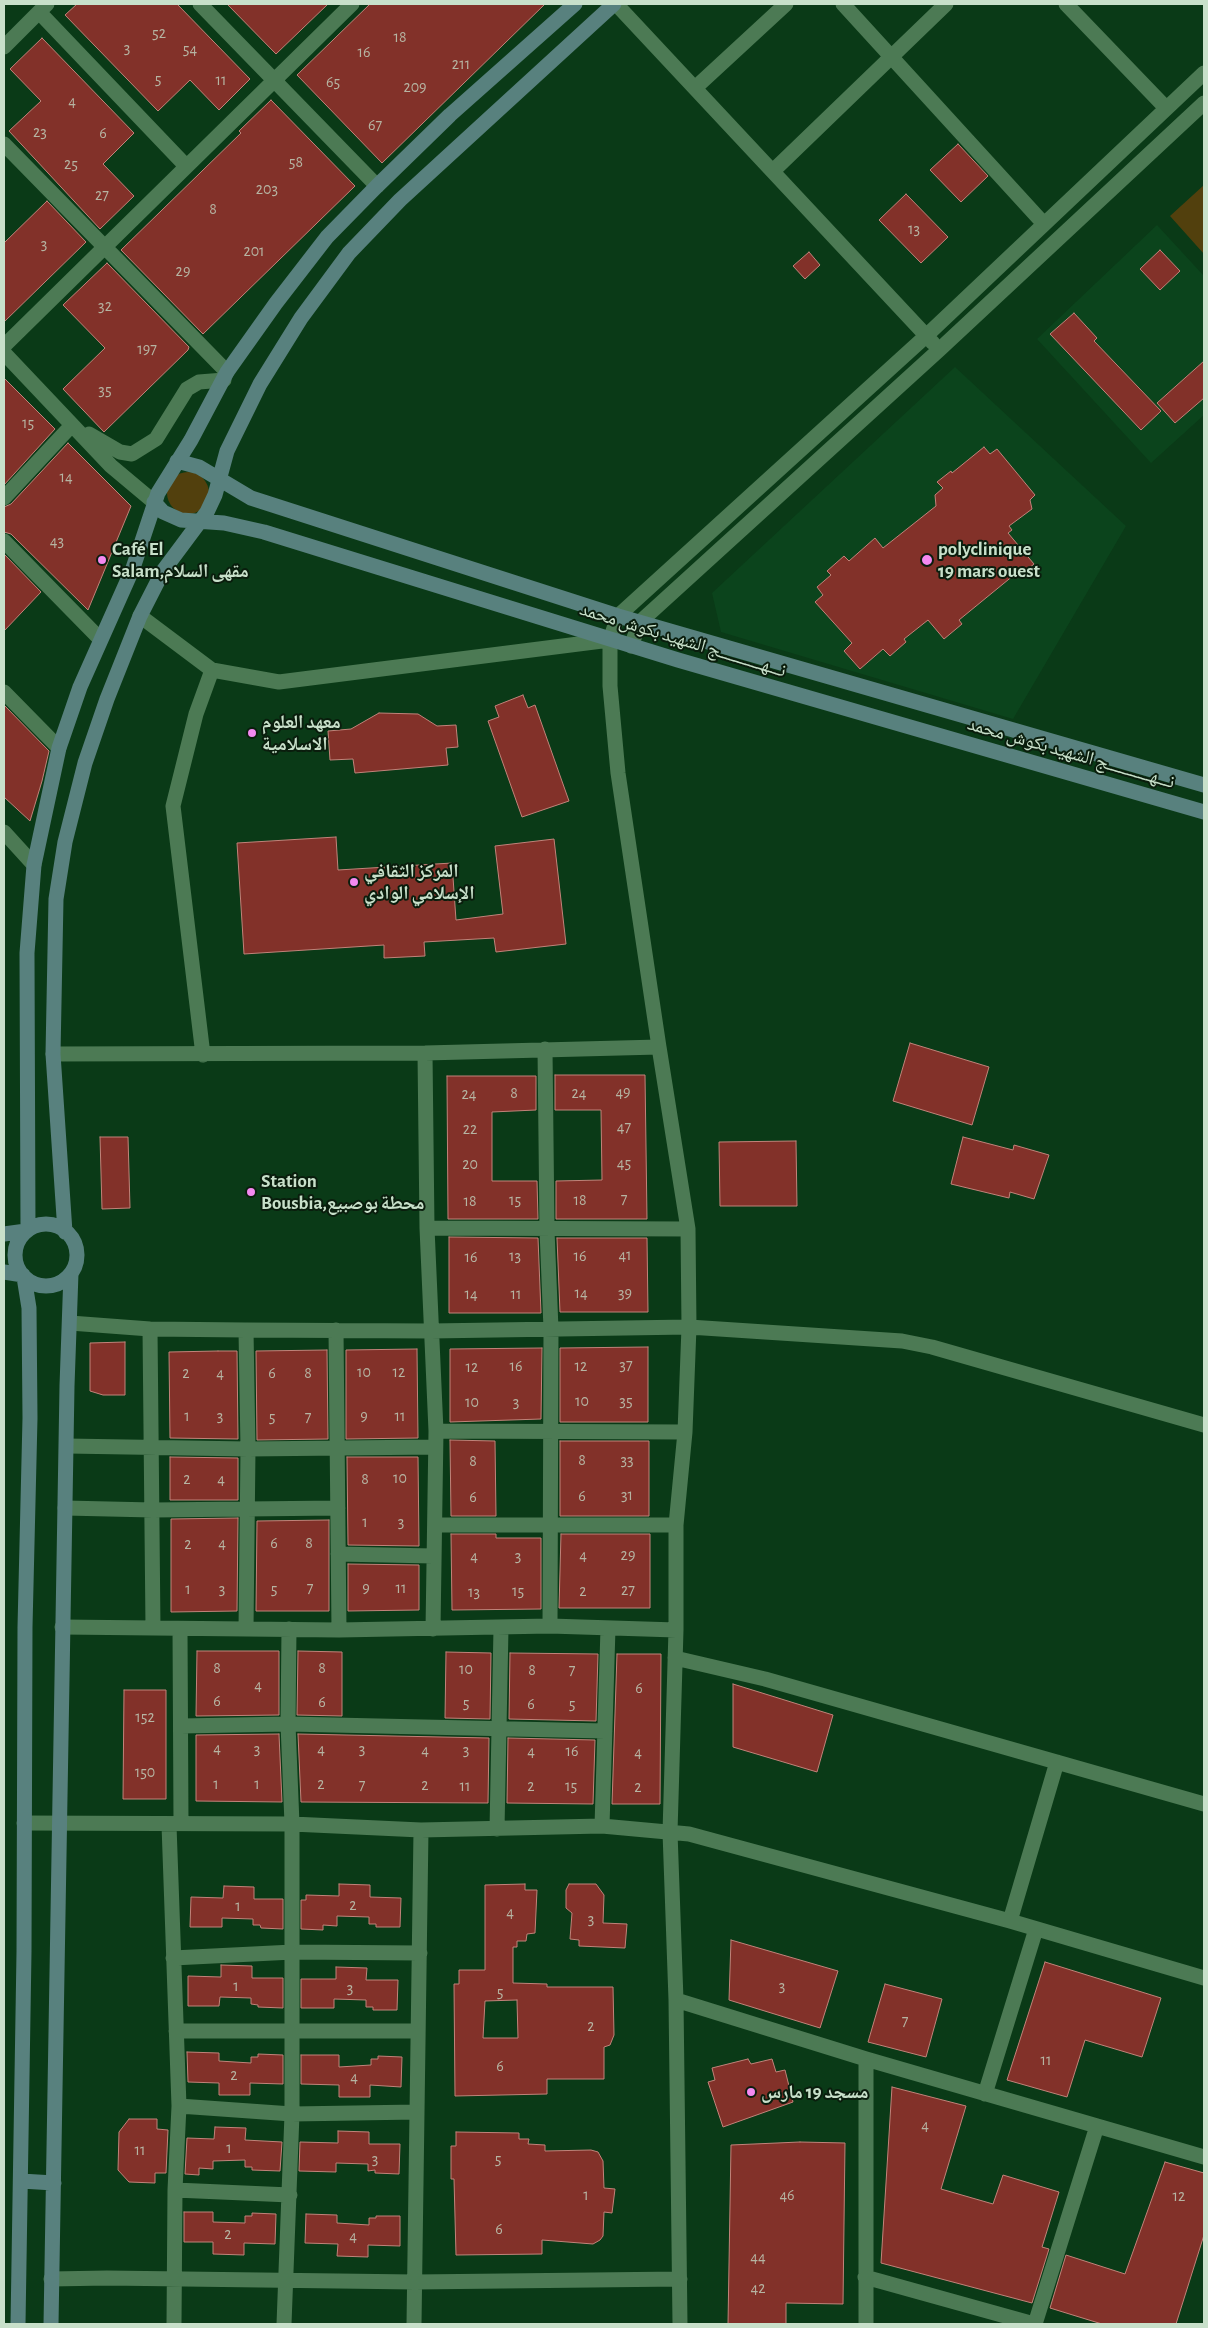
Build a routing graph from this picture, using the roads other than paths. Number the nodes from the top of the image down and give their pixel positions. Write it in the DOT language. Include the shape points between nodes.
graph roads {
  1 [pos="200,4"];
  2 [pos="352,4"];
  3 [pos="575,4"];
  4 [pos="615,4"];
  5 [pos="786,4"];
  6 [pos="842,4"];
  7 [pos="946,4"];
  8 [pos="1066,4"];
  9 [pos="43,8"];
  10 [pos="4,47"];
  11 [pos="892,56"];
  12 [pos="1204,73"];
  13 [pos="276,80"];
  14 [pos="695,88"];
  15 [pos="1204,103"];
  16 [pos="1166,108"];
  17 [pos="4,144"];
  18 [pos="186,166"];
  19 [pos="773,172"];
  20 [pos="376,186"];
  21 [pos="1044,224"];
  22 [pos="104,246"];
  23 [pos="926,336"];
  24 [pos="4,346"];
  25 [pos="939,350"];
  26 [pos="4,353"];
  27 [pos="225,376"];
  28 [pos="72,424"];
  29 [pos="177,461"];
  30 [pos="219,480"];
  31 [pos="4,498"];
  32 [pos="154,502"];
  33 [pos="200,521"];
  34 [pos="4,541"];
  35 [pos="140,616"];
  36 [pos="618,616"];
  37 [pos="640,622"];
  38 [pos="100,639"];
  39 [pos="610,640"];
  40 [pos="631,646"];
  41 [pos="212,670"];
  42 [pos="4,692"];
  43 [pos="60,748"];
  44 [pos="1204,785"];
  45 [pos="1204,812"];
  46 [pos="4,832"];
  47 [pos="4,843"];
  48 [pos="21,850"];
  49 [pos="34,865"];
  50 [pos="659,1047"];
  51 [pos="545,1049"];
  52 [pos="425,1053"];
  53 [pos="53,1054"];
  54 [pos="203,1055"];
  55 [pos="427,1228"];
  56 [pos="688,1229"];
  57 [pos="546,1230"];
  58 [pos="27,1231"];
  59 [pos="66,1232"];
  60 [pos="4,1234"];
  61 [pos="4,1272"];
  62 [pos="71,1272"];
  63 [pos="24,1276"];
  64 [pos="70,1323"];
  65 [pos="689,1327"];
  66 [pos="150,1329"];
  67 [pos="551,1329"];
  68 [pos="246,1330"];
  69 [pos="336,1330"];
  70 [pos="431,1330"];
  71 [pos="1204,1425"];
  72 [pos="436,1430"];
  73 [pos="549,1430"];
  74 [pos="685,1432"];
  75 [pos="66,1446"];
  76 [pos="152,1447"];
  77 [pos="435,1447"];
  78 [pos="248,1449"];
  79 [pos="337,1449"];
  80 [pos="65,1508"];
  81 [pos="338,1508"];
  82 [pos="246,1509"];
  83 [pos="153,1510"];
  84 [pos="435,1525"];
  85 [pos="676,1525"];
  86 [pos="552,1526"];
  87 [pos="338,1554"];
  88 [pos="433,1556"];
  89 [pos="550,1626"];
  90 [pos="62,1627"];
  91 [pos="153,1628"];
  92 [pos="501,1628"];
  93 [pos="608,1628"];
  94 [pos="180,1629"];
  95 [pos="246,1629"];
  96 [pos="289,1629"];
  97 [pos="434,1629"];
  98 [pos="339,1630"];
  99 [pos="676,1630"];
  100 [pos="675,1658"];
  101 [pos="288,1724"];
  102 [pos="181,1726"];
  103 [pos="500,1728"];
  104 [pos="605,1731"];
  105 [pos="1057,1762"];
  106 [pos="1204,1804"];
  107 [pos="58,1822"];
  108 [pos="24,1823"];
  109 [pos="175,1824"];
  110 [pos="292,1824"];
  111 [pos="602,1826"];
  112 [pos="497,1829"];
  113 [pos="421,1830"];
  114 [pos="670,1832"];
  115 [pos="1010,1921"];
  116 [pos="1036,1929"];
  117 [pos="293,1952"];
  118 [pos="420,1953"];
  119 [pos="173,1958"];
  120 [pos="1204,1978"];
  121 [pos="676,2000"];
  122 [pos="176,2031"];
  123 [pos="418,2031"];
  124 [pos="292,2032"];
  125 [pos="866,2059"];
  126 [pos="985,2094"];
  127 [pos="179,2106"];
  128 [pos="417,2112"];
  129 [pos="292,2114"];
  130 [pos="1097,2126"];
  131 [pos="1204,2157"];
  132 [pos="21,2181"];
  133 [pos="54,2183"];
  134 [pos="174,2190"];
  135 [pos="290,2195"];
  136 [pos="865,2277"];
  137 [pos="51,2279"];
  138 [pos="680,2279"];
  139 [pos="174,2280"];
  140 [pos="285,2281"];
  141 [pos="415,2282"];
  142 [pos="18,2324"];
  143 [pos="51,2324"];
  144 [pos="174,2324"];
  145 [pos="284,2324"];
  146 [pos="414,2324"];
  147 [pos="680,2324"];
  148 [pos="866,2324"];
  149 [pos="1035,2324"];
  1 -- 13 [label="street"];
  2 -- 13 [label="street"];
  3 -- 20 [label="main road"];
  4 -- 14 [label="street"];
  4 -- 30 [label="main road" via="400,200 349,254 301,318 260,384 230,444"];
  5 -- 14 [label="street"];
  6 -- 11 [label="street"];
  7 -- 11 [label="street"];
  8 -- 16 [label="street"];
  9 -- 10 [label="street"];
  9 -- 18 [label="street"];
  11 -- 19 [label="street"];
  11 -- 21 [label="street"];
  12 -- 16 [label="street"];
  13 -- 18 [label="street"];
  13 -- 20 [label="street"];
  14 -- 19 [label="street"];
  15 -- 25 [label="street"];
  16 -- 21 [label="street"];
  17 -- 22 [label="street"];
  18 -- 22 [label="street"];
  19 -- 23 [label="street"];
  20 -- 27 [label="main road" via="327,237"];
  21 -- 23 [label="street"];
  22 -- 24 [label="street"];
  22 -- 27 [label="street"];
  23 -- 25 [label="street"];
  23 -- 36 [label="street"];
  25 -- 37 [label="street"];
  26 -- 28 [label="street"];
  27 -- 28 [label="street" via="199,382 187,389 156,440 132,454 120,452"];
  27 -- 29 [label="main road"];
  28 -- 31 [label="street"];
  28 -- 32 [label="street" via="111,466"];
  29 -- 30 [label="main road, نـــهـــــــــــج الشهيد بكوش محمد" via="199,468"];
  29 -- 32 [label="main road"];
  30 -- 33 [label="main road" via="212,504"];
  30 -- 36 [label="main road, نـــهـــــــــــج الشهيد بكوش محمد" via="260,501"];
  32 -- 33 [label="main road, نـــهـــــــــــج الشهيد بكوش محمد" via="171,517"];
  32 -- 38 [label="main road" via="133,568"];
  33 -- 35 [label="main road" via="163,571"];
  33 -- 39 [label="main road, نـــهـــــــــــج الشهيد بكوش محمد" via="264,532"];
  34 -- 38 [label="street"];
  35 -- 41 [label="street"];
  35 -- 53 [label="main road" via="85,763 65,842 56,899"];
  36 -- 37 [label="main road, نـــهـــــــــــج الشهيد بكوش محمد"];
  36 -- 39 [label="street"];
  37 -- 40 [label="street"];
  37 -- 44 [label="main road, نـــهـــــــــــج الشهيد بكوش محمد"];
  38 -- 43 [label="main road"];
  39 -- 40 [label="main road, نـــهـــــــــــج الشهيد بكوش محمد"];
  39 -- 41 [label="street" via="279,682"];
  39 -- 50 [label="street" via="610,686 618,773"];
  40 -- 45 [label="main road, نـــهـــــــــــج الشهيد بكوش محمد"];
  41 -- 54 [label="street" via="196,714 173,806"];
  42 -- 43 [label="street"];
  43 -- 49 [label="main road"];
  46 -- 48 [label="street"];
  47 -- 48 [label="street"];
  48 -- 49 [label="street"];
  49 -- 58 [label="main road" via="27,953"];
  50 -- 51 [label="street"];
  50 -- 56 [label="street"];
  51 -- 52 [label="street"];
  51 -- 57 [label="street"];
  52 -- 54 [label="street"];
  52 -- 55 [label="street"];
  53 -- 54 [label="street"];
  53 -- 59 [label="main road"];
  55 -- 57 [label="street"];
  55 -- 70 [label="street"];
  56 -- 57 [label="street"];
  56 -- 65 [label="street"];
  57 -- 67 [label="street"];
  58 -- 59 [label="main road" via="35,1226 51,1224"];
  58 -- 60 [label="main road"];
  58 -- 63 [label="main road" via="20,1239 15,1257"];
  59 -- 62 [label="main road" via="76,1246 77,1255"];
  61 -- 63 [label="main road"];
  62 -- 63 [label="main road" via="58,1284 49,1286"];
  62 -- 64 [label="main road"];
  63 -- 108 [label="main road" via="29,1308 30,1418"];
  64 -- 66 [label="street"];
  64 -- 75 [label="main road"];
  65 -- 67 [label="street"];
  65 -- 71 [label="street" via="902,1341"];
  65 -- 74 [label="street"];
  66 -- 68 [label="street"];
  66 -- 76 [label="street"];
  67 -- 70 [label="street"];
  67 -- 73 [label="street"];
  68 -- 69 [label="street"];
  68 -- 78 [label="street"];
  69 -- 70 [label="street"];
  69 -- 79 [label="street"];
  70 -- 72 [label="street"];
  72 -- 73 [label="street"];
  72 -- 77 [label="street"];
  73 -- 74 [label="street"];
  73 -- 86 [label="street"];
  74 -- 85 [label="street"];
  75 -- 76 [label="street"];
  75 -- 80 [label="main road"];
  76 -- 78 [label="street"];
  76 -- 83 [label="street"];
  77 -- 79 [label="street"];
  77 -- 84 [label="street"];
  78 -- 79 [label="street"];
  78 -- 82 [label="street"];
  79 -- 81 [label="street"];
  80 -- 83 [label="street"];
  80 -- 90 [label="main road"];
  81 -- 82 [label="street"];
  81 -- 87 [label="street"];
  82 -- 83 [label="street"];
  82 -- 95 [label="street"];
  83 -- 91 [label="street"];
  84 -- 86 [label="street"];
  84 -- 88 [label="street"];
  85 -- 86 [label="street"];
  85 -- 99 [label="street"];
  86 -- 89 [label="street"];
  87 -- 88 [label="street"];
  87 -- 98 [label="street"];
  88 -- 97 [label="street"];
  89 -- 92 [label="street"];
  89 -- 93 [label="street"];
  90 -- 91 [label="street"];
  90 -- 107 [label="main road"];
  91 -- 94 [label="street"];
  92 -- 97 [label="street"];
  92 -- 103 [label="street"];
  93 -- 99 [label="street"];
  93 -- 104 [label="street"];
  94 -- 95 [label="street"];
  94 -- 102 [label="street"];
  95 -- 96 [label="street"];
  96 -- 98 [label="street"];
  96 -- 101 [label="street"];
  97 -- 98 [label="street"];
  99 -- 100 [label="street"];
  100 -- 105 [label="street" via="765,1679"];
  100 -- 114 [label="street"];
  101 -- 102 [label="street"];
  101 -- 103 [label="street"];
  101 -- 110 [label="street"];
  102 -- 109 [label="street"];
  103 -- 104 [label="street"];
  103 -- 112 [label="street"];
  104 -- 111 [label="street"];
  105 -- 106 [label="street"];
  105 -- 115 [label="street"];
  107 -- 108 [label="street"];
  107 -- 109 [label="street"];
  107 -- 133 [label="main road"];
  108 -- 132 [label="main road"];
  109 -- 110 [label="street"];
  109 -- 119 [label="street"];
  110 -- 113 [label="street"];
  110 -- 117 [label="street"];
  111 -- 112 [label="street"];
  111 -- 114 [label="street"];
  112 -- 113 [label="street"];
  113 -- 118 [label="street"];
  114 -- 115 [label="street" via="713,1840"];
  114 -- 121 [label="street"];
  115 -- 116 [label="street"];
  116 -- 120 [label="street"];
  116 -- 126 [label="street"];
  117 -- 118 [label="street"];
  117 -- 119 [label="street"];
  117 -- 124 [label="street"];
  118 -- 123 [label="street"];
  119 -- 122 [label="street"];
  121 -- 125 [label="street"];
  121 -- 138 [label="street"];
  122 -- 124 [label="street"];
  122 -- 127 [label="street"];
  123 -- 124 [label="street"];
  123 -- 128 [label="street"];
  124 -- 129 [label="street"];
  125 -- 126 [label="street"];
  125 -- 136 [label="street"];
  126 -- 130 [label="street"];
  127 -- 129 [label="street"];
  127 -- 134 [label="street"];
  128 -- 129 [label="street"];
  128 -- 141 [label="street"];
  129 -- 135 [label="street"];
  130 -- 131 [label="street"];
  130 -- 149 [label="street"];
  132 -- 133 [label="main road"];
  132 -- 142 [label="main road"];
  133 -- 137 [label="main road"];
  134 -- 135 [label="street"];
  134 -- 139 [label="street"];
  135 -- 140 [label="street"];
  136 -- 148 [label="street"];
  136 -- 149 [label="street"];
  137 -- 139 [label="street"];
  137 -- 143 [label="main road"];
  138 -- 141 [label="street"];
  138 -- 147 [label="street"];
  139 -- 140 [label="street"];
  139 -- 144 [label="street"];
  140 -- 141 [label="street"];
  140 -- 145 [label="street"];
  141 -- 146 [label="street"];
}
